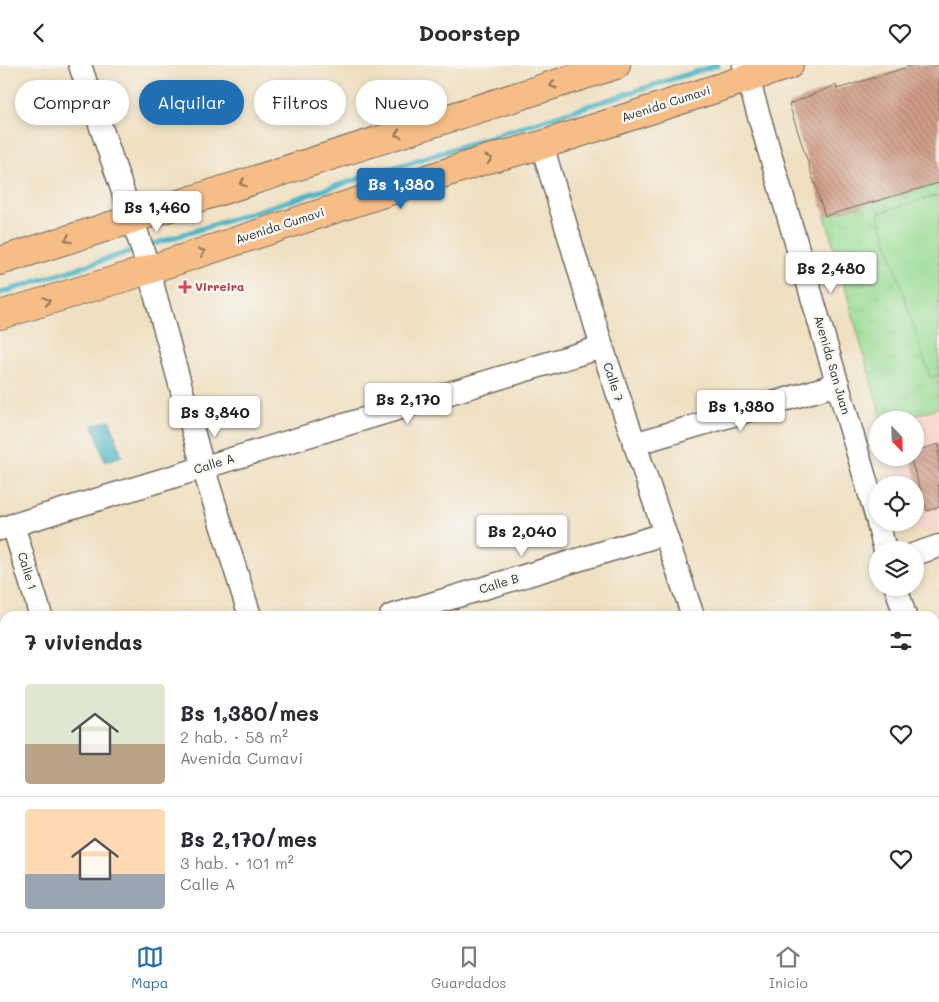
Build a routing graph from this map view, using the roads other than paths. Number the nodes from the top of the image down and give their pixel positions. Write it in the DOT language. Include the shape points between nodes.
graph roads {
  1 [pos="80,65"];
  2 [pos="616,65"];
  3 [pos="789,65"];
  4 [pos="746,69"];
  5 [pos="542,145"];
  6 [pos="132,222"];
  7 [pos="0,261"];
  8 [pos="146,261"];
  9 [pos="0,315"];
  10 [pos="602,347"];
  11 [pos="838,384"];
  12 [pos="634,444"];
  13 [pos="203,467"];
  14 [pos="869,491"];
  15 [pos="7,527"];
  16 [pos="664,534"];
  17 [pos="939,546"];
  18 [pos="924,551"];
  19 [pos="898,596"];
  20 [pos="40,611"];
  21 [pos="248,611"];
  22 [pos="408,611"];
  23 [pos="691,611"];
  24 [pos="903,611"];
  1 -- 6 [label="street"];
  2 -- 6 [label="main road, one-way"];
  3 -- 4 [label="main road, Avenida Cumavi"];
  4 -- 5 [label="main road, Avenida Cumavi"];
  4 -- 11 [label="street, Avenida San Juan"];
  8 -- 5 [label="main road, Avenida Cumavi, one-way"];
  5 -- 10 [label="street, Calle 7"];
  6 -- 7 [label="main road, one-way"];
  6 -- 8 [label="street"];
  9 -- 8 [label="main road, Avenida Cumavi, one-way"];
  8 -- 13 [label="street"];
  10 -- 12 [label="street, Calle 7"];
  10 -- 13 [label="street, Calle A"];
  11 -- 12 [label="street"];
  11 -- 14 [label="street, Avenida San Juan"];
  12 -- 16 [label="street, Calle 7"];
  13 -- 15 [label="street, Calle A"];
  13 -- 21 [label="street"];
  15 -- 20 [label="street, Calle 1"];
  16 -- 22 [label="street, Calle B"];
  16 -- 23 [label="street, Calle 7"];
  17 -- 18 [label="street"];
  19 -- 24 [label="street"];
}
